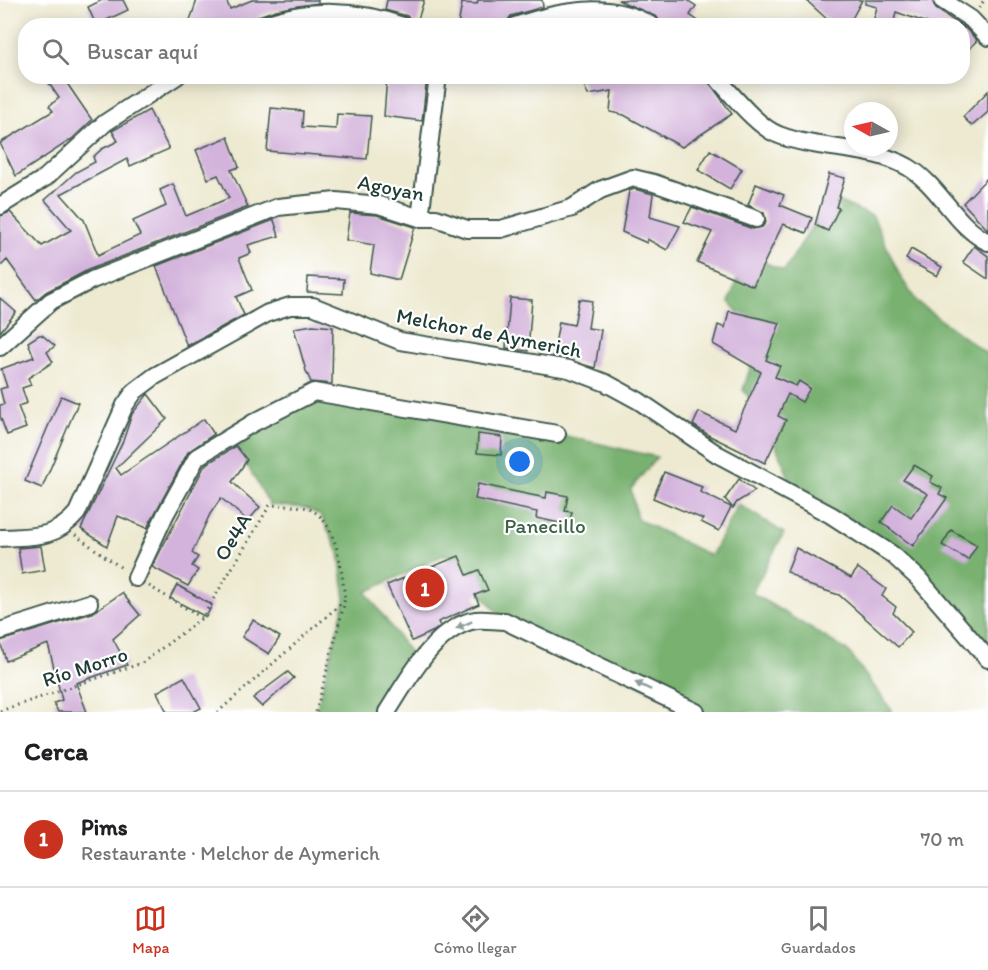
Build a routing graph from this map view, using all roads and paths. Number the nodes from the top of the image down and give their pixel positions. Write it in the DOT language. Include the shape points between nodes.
graph roads {
  1 [pos="942,0"];
  2 [pos="281,18"];
  3 [pos="381,18"];
  4 [pos="538,18"];
  5 [pos="642,18"];
  6 [pos="969,18"];
  7 [pos="970,18"];
  8 [pos="988,37"];
  9 [pos="165,84"];
  10 [pos="437,84"];
  11 [pos="723,84"];
  12 [pos="0,206"];
  13 [pos="420,218"];
  14 [pos="756,219"];
  15 [pos="988,242"];
  16 [pos="0,348"];
  17 [pos="557,435"];
  18 [pos="64,527"];
  19 [pos="0,538"];
  20 [pos="136,578"];
  21 [pos="345,600"];
  22 [pos="89,603"];
  23 [pos="202,618"];
  24 [pos="0,631"];
  25 [pos="988,659"];
  26 [pos="0,711"];
  27 [pos="218,712"];
  28 [pos="316,712"];
  29 [pos="387,712"];
  30 [pos="696,712"];
  1 -- 6 [label="street"];
  2 -- 3 [label="street" via="329,12"];
  4 -- 5 [label="street" via="562,10 591,7"];
  7 -- 8 [label="street"];
  9 -- 12 [label="street" via="105,123 45,178"];
  10 -- 13 [label="street"];
  11 -- 15 [label="street" via="777,135 873,154 908,168 944,198 966,226"];
  13 -- 14 [label="street, Agoyan" via="436,218 467,229 501,230 572,208 600,190 633,178"];
  13 -- 16 [label="street, Agoyan" via="379,205 336,201 278,207 92,280 51,301"];
  17 -- 20 [label="street" via="314,392 197,457"];
  18 -- 19 [label="street" via="46,536"];
  18 -- 20 [label="path"];
  18 -- 25 [label="street, Melchor de Aymerich" via="77,513 135,391 155,376 276,310 313,306 400,341 569,369 606,383 717,454 831,515 893,555"];
  20 -- 23 [label="path"];
  21 -- 23 [label="path, Oe4A" via="339,553 321,516 306,508 270,505"];
  21 -- 27 [label="path"];
  21 -- 28 [label="path"];
  22 -- 24 [label="street"];
  23 -- 26 [label="path, Río Morro" via="142,663"];
  30 -- 29 [label="street, one-way" via="505,621 475,620 447,633 418,664"];
}
